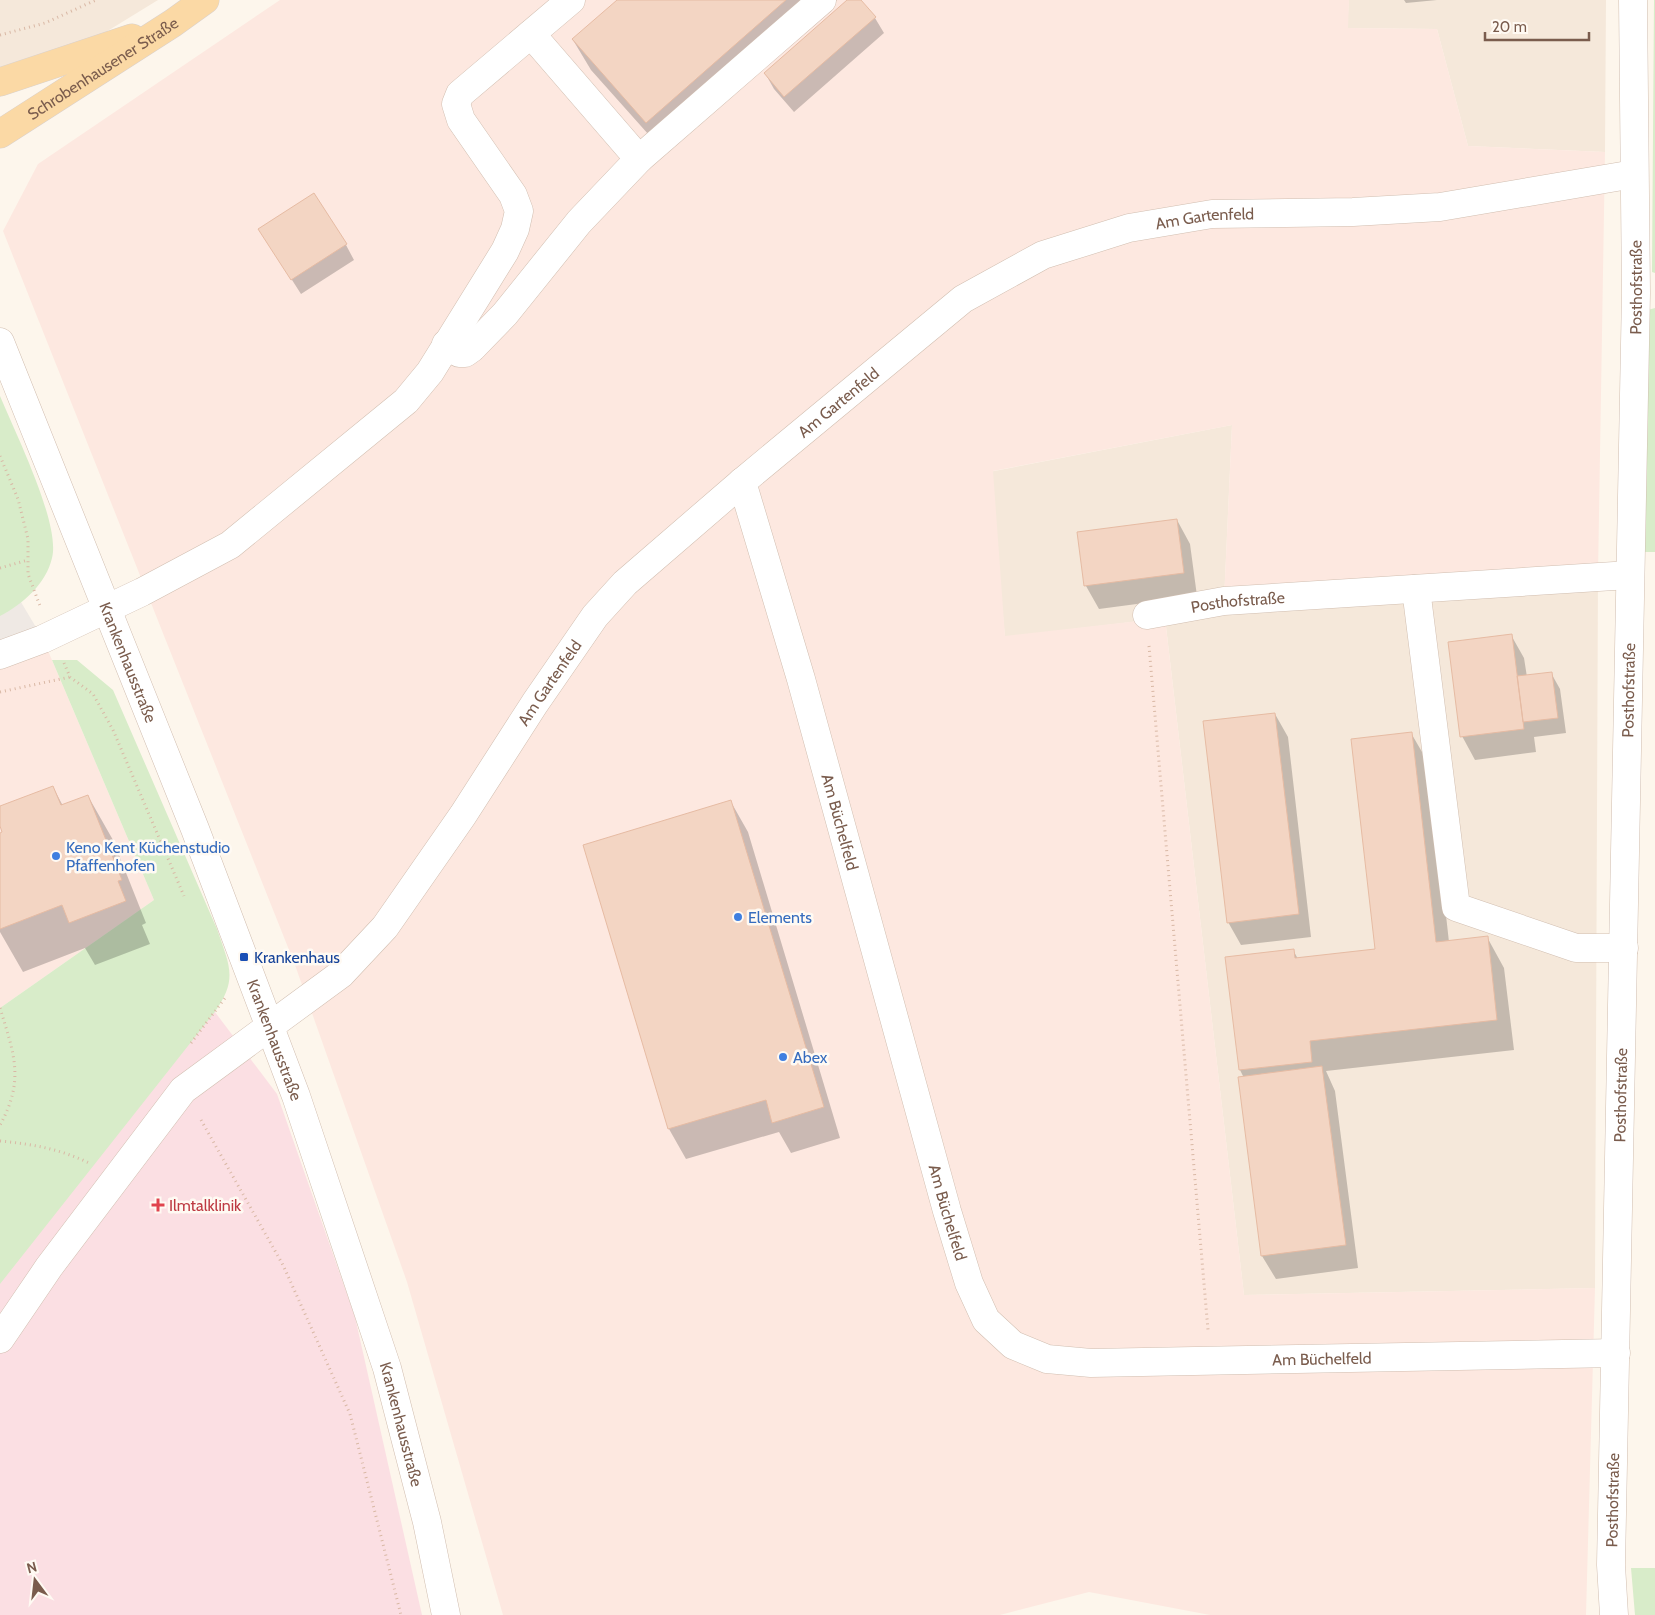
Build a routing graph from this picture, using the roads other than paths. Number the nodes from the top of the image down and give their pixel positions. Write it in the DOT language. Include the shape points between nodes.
graph roads {
  1 [pos="205,0"];
  2 [pos="571,0"];
  3 [pos="822,0"];
  4 [pos="1633,0"];
  5 [pos="173,23"];
  6 [pos="531,34"];
  7 [pos="0,82"];
  8 [pos="0,134"];
  9 [pos="639,159"];
  10 [pos="1634,174"];
  11 [pos="0,342"];
  12 [pos="446,344"];
  13 [pos="742,482"];
  14 [pos="1630,576"];
  15 [pos="1416,589"];
  16 [pos="107,608"];
  17 [pos="1147,615"];
  18 [pos="0,655"];
  19 [pos="1624,948"];
  20 [pos="271,1028"];
  21 [pos="0,1339"];
  22 [pos="1616,1353"];
  23 [pos="446,1615"];
  24 [pos="1614,1615"];
  1 -- 5 [label="main road, Schrobenhausener Straße"];
  2 -- 6 [label="street"];
  3 -- 9 [label="street"];
  4 -- 10 [label="street, Posthofstraße"];
  5 -- 7 [label="main road"];
  5 -- 8 [label="main road, Schrobenhausener Straße"];
  6 -- 9 [label="street"];
  6 -- 12 [label="street" via="460,94 456,104 461,120 514,195 519,211 505,251"];
  9 -- 12 [label="street" via="579,222 505,314 472,348 459,353"];
  10 -- 13 [label="street, Am Gartenfeld" via="1440,207 1212,214 1129,228 1043,255 963,299"];
  10 -- 14 [label="street, Posthofstraße" via="1636,293"];
  11 -- 16 [label="street, Krankenhausstraße"];
  12 -- 16 [label="street" via="430,372 406,401 230,545"];
  13 -- 20 [label="street, Am Gartenfeld" via="626,583 595,616 385,927 341,974"];
  13 -- 22 [label="street, Am Büchelfeld" via="806,698 947,1212 969,1283 986,1320 1013,1345 1047,1359 1092,1363"];
  14 -- 15 [label="street, Posthofstraße"];
  14 -- 19 [label="street, Posthofstraße"];
  15 -- 17 [label="street, Posthofstraße" via="1224,601"];
  15 -- 19 [label="street" via="1456,907 1576,948"];
  16 -- 18 [label="street" via="52,635"];
  16 -- 20 [label="street, Krankenhausstraße"];
  19 -- 22 [label="street, Posthofstraße"];
  20 -- 21 [label="street, Am Gartenfeld" via="183,1090 49,1267"];
  20 -- 23 [label="street, Krankenhausstraße" via="387,1368 427,1522"];
  22 -- 24 [label="street, Posthofstraße"];
}
